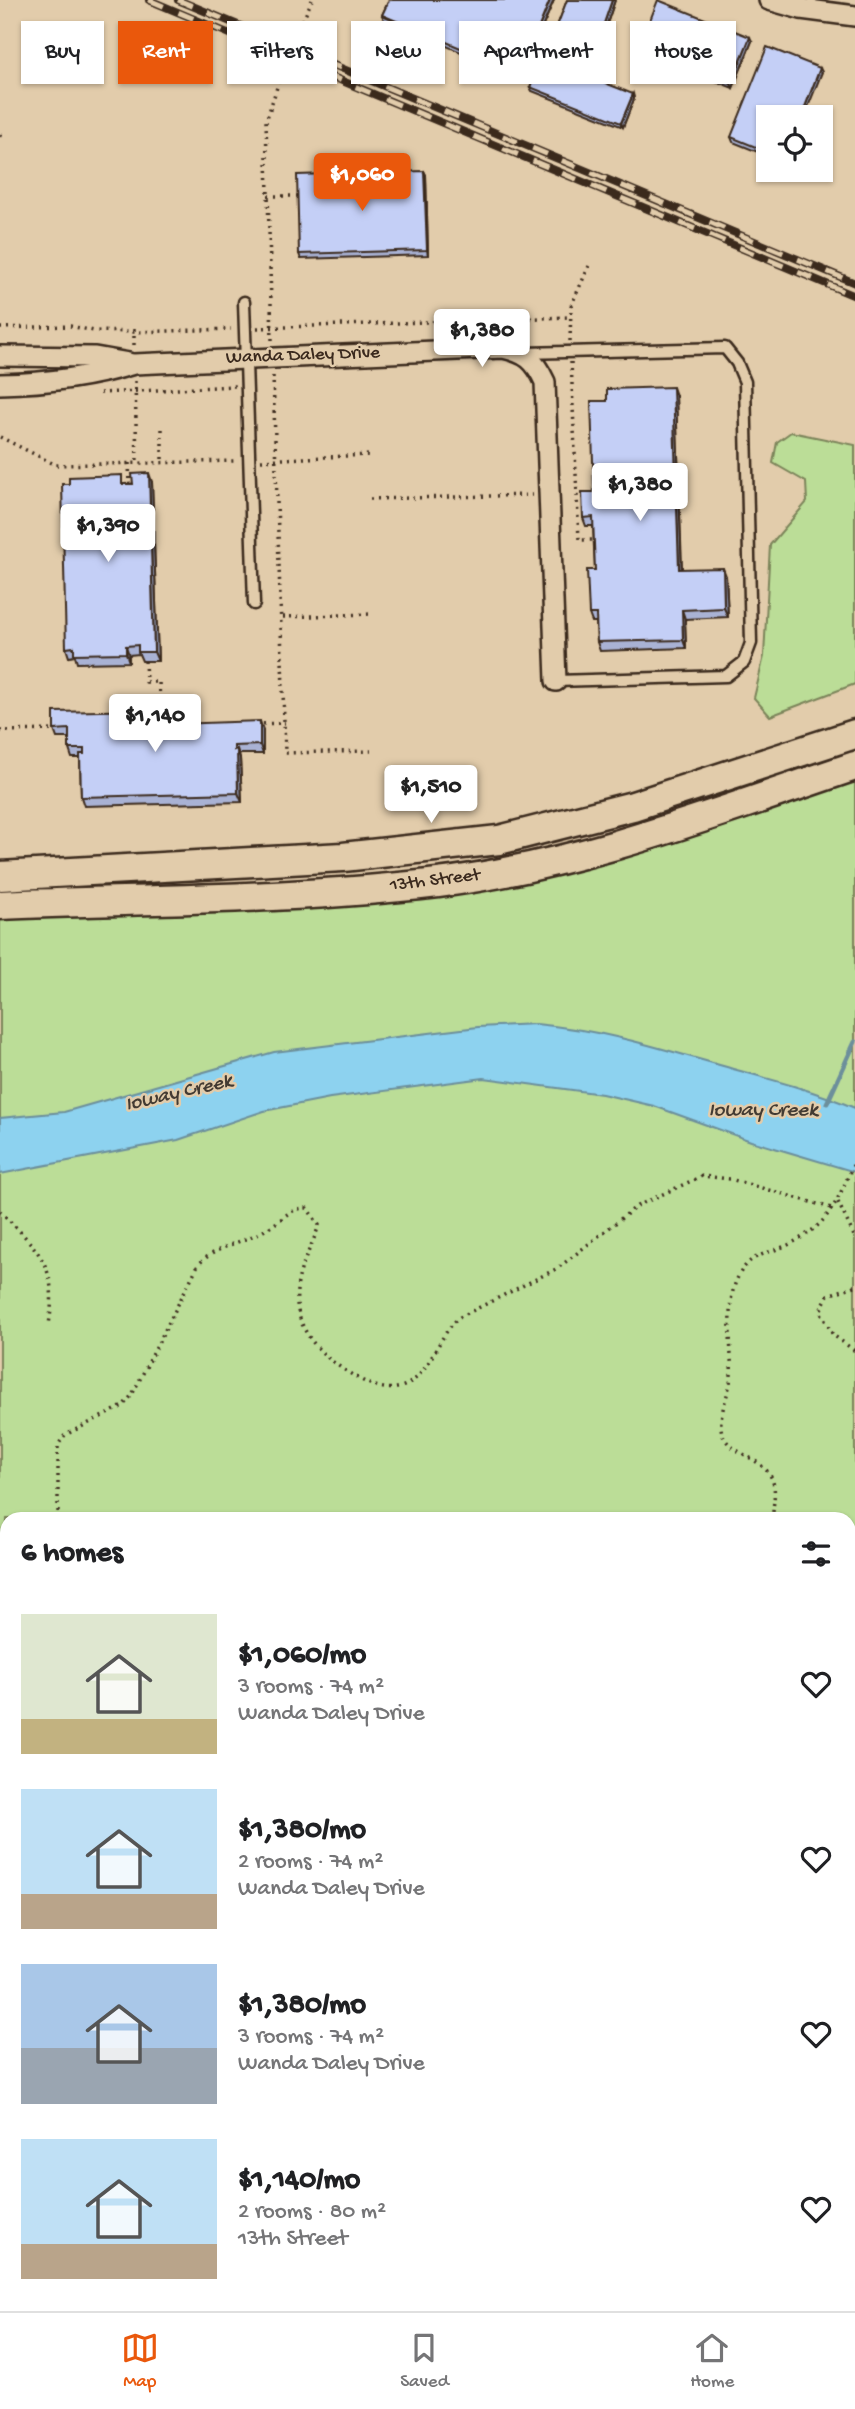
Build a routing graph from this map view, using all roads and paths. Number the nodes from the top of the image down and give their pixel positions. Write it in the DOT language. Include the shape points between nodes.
graph roads {
  1 [pos="312,0"];
  2 [pos="769,0"];
  3 [pos="855,16"];
  4 [pos="303,21"];
  5 [pos="278,84"];
  6 [pos="299,196"];
  7 [pos="268,197"];
  8 [pos="589,266"];
  9 [pos="244,302"];
  10 [pos="569,317"];
  11 [pos="271,326"];
  12 [pos="0,328"];
  13 [pos="134,329"];
  14 [pos="245,329"];
  15 [pos="571,352"];
  16 [pos="524,353"];
  17 [pos="0,356"];
  18 [pos="246,358"];
  19 [pos="273,358"];
  20 [pos="134,363"];
  21 [pos="0,384"];
  22 [pos="247,386"];
  23 [pos="135,389"];
  24 [pos="88,395"];
  25 [pos="162,429"];
  26 [pos="0,438"];
  27 [pos="369,455"];
  28 [pos="250,460"];
  29 [pos="275,460"];
  30 [pos="162,462"];
  31 [pos="129,463"];
  32 [pos="137,463"];
  33 [pos="130,493"];
  34 [pos="587,493"];
  35 [pos="549,494"];
  36 [pos="577,494"];
  37 [pos="370,499"];
  38 [pos="597,540"];
  39 [pos="254,604"];
  40 [pos="371,614"];
  41 [pos="282,617"];
  42 [pos="145,661"];
  43 [pos="556,681"];
  44 [pos="285,723"];
  45 [pos="243,724"];
  46 [pos="174,726"];
  47 [pos="57,730"];
  48 [pos="0,731"];
  49 [pos="855,734"];
  50 [pos="371,751"];
  51 [pos="855,766"];
  52 [pos="0,876"];
  53 [pos="0,905"];
  54 [pos="855,1161"];
  55 [pos="838,1202"];
  56 [pos="835,1209"];
  57 [pos="0,1211"];
  58 [pos="855,1238"];
  59 [pos="855,1286"];
  60 [pos="49,1324"];
  61 [pos="855,1351"];
  62 [pos="58,1512"];
  63 [pos="774,1512"];
  1 -- 4 [label="path"];
  2 -- 3 [label="street"];
  5 -- 7 [label="path" via="266,121"];
  6 -- 7 [label="path"];
  7 -- 11 [label="path"];
  8 -- 10 [label="path"];
  9 -- 14 [label="lane"];
  10 -- 11 [label="path"];
  10 -- 15 [label="path"];
  11 -- 14 [label="path"];
  11 -- 19 [label="path"];
  12 -- 13 [label="path"];
  13 -- 14 [label="path"];
  13 -- 20 [label="path"];
  14 -- 18 [label="lane"];
  15 -- 16 [label="lane"];
  15 -- 36 [label="path"];
  15 -- 43 [label="lane" via="725,348 737,363 745,382 751,643 744,662 726,676"];
  16 -- 19 [label="street, Wanda Daley Drive" via="503,348"];
  16 -- 35 [label="street" via="537,364 545,382"];
  17 -- 20 [label="street" via="95,357"];
  18 -- 19 [label="street, Wanda Daley Drive"];
  18 -- 20 [label="street, Wanda Daley Drive"];
  18 -- 22 [label="lane"];
  19 -- 29 [label="path"];
  20 -- 21 [label="street, Wanda Daley Drive" via="96,376"];
  20 -- 23 [label="path"];
  22 -- 23 [label="path"];
  22 -- 28 [label="lane"];
  23 -- 24 [label="path"];
  23 -- 32 [label="path"];
  25 -- 30 [label="path"];
  26 -- 31 [label="path" via="56,465"];
  27 -- 29 [label="path"];
  28 -- 29 [label="path"];
  28 -- 30 [label="path"];
  28 -- 39 [label="lane"];
  29 -- 41 [label="path"];
  30 -- 32 [label="path"];
  31 -- 32 [label="path"];
  31 -- 33 [label="path"];
  34 -- 36 [label="path"];
  35 -- 37 [label="path"];
  35 -- 43 [label="street"];
  36 -- 38 [label="path" via="579,540"];
  40 -- 41 [label="path"];
  41 -- 44 [label="path"];
  42 -- 46 [label="path" via="146,682 159,682 160,726"];
  44 -- 45 [label="path"];
  44 -- 50 [label="path" via="285,753"];
  47 -- 48 [label="path"];
  49 -- 52 [label="main road, 13th Street" via="633,806 499,840 343,858"];
  51 -- 53 [label="main road, 13th Street" via="577,856 439,883"];
  54 -- 55 [label="path"];
  55 -- 56 [label="path"];
  55 -- 58 [label="path"];
  56 -- 62 [label="path" via="730,1179 702,1176 637,1206 558,1268 460,1317 448,1326 411,1382 399,1388 373,1385 331,1364 304,1330 298,1285 318,1225 307,1208 294,1208 255,1236 207,1255 132,1395 123,1406 65,1435 58,1445 56,1464"];
  56 -- 63 [label="path" via="807,1235 750,1262 739,1279 729,1312 731,1372 721,1420 723,1437 770,1476 776,1490"];
  57 -- 60 [label="path" via="49,1267"];
  59 -- 61 [label="path" via="828,1295 820,1311 833,1335"];
}
